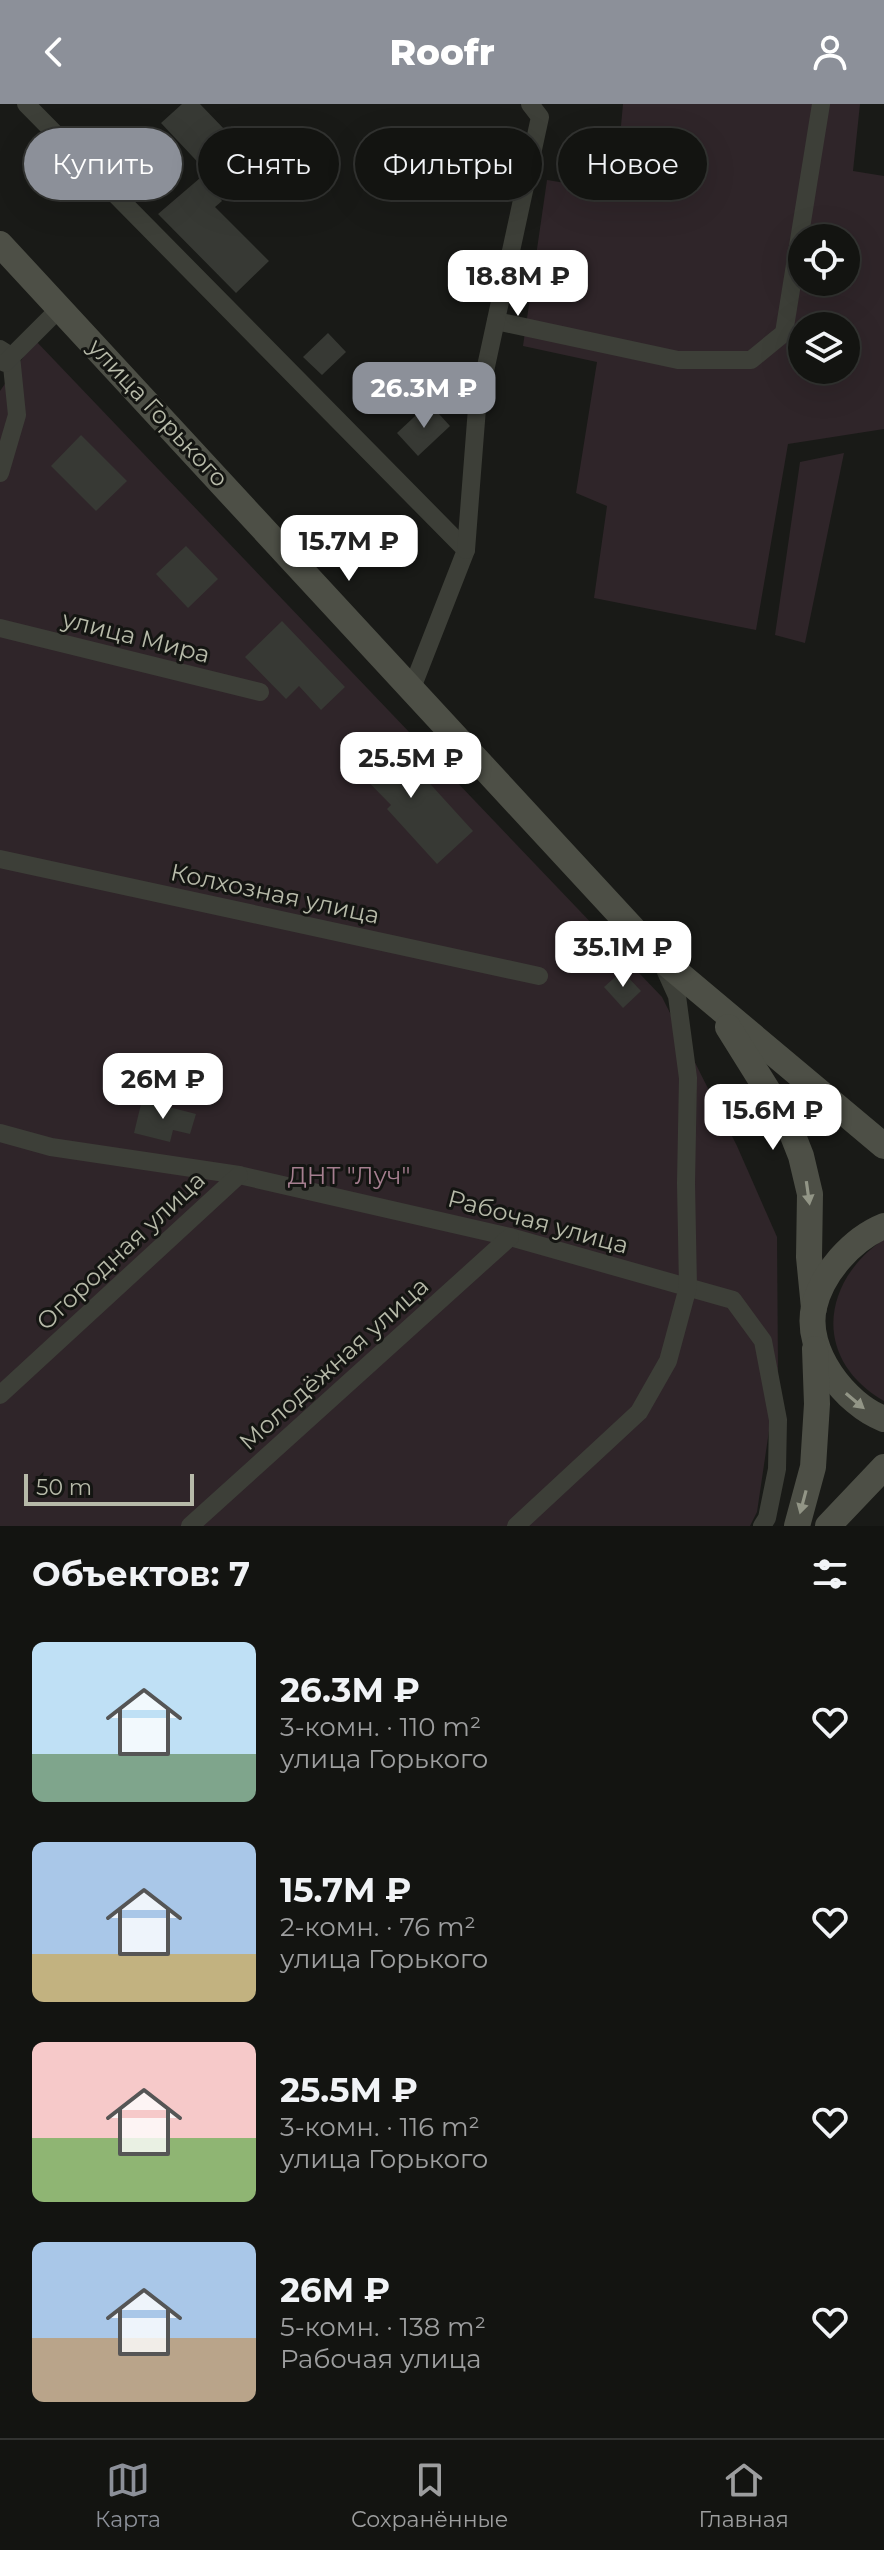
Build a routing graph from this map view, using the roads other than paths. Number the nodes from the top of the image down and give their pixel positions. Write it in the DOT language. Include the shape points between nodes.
graph roads {
  1 [pos="26,104"];
  2 [pos="530,104"];
  3 [pos="821,104"];
  4 [pos="0,244"];
  5 [pos="60,308"];
  6 [pos="496,321"];
  7 [pos="4,358"];
  8 [pos="0,473"];
  9 [pos="466,550"];
  10 [pos="0,628"];
  11 [pos="412,688"];
  12 [pos="260,692"];
  13 [pos="0,859"];
  14 [pos="660,958"];
  15 [pos="539,976"];
  16 [pos="710,1001"];
  17 [pos="0,1133"];
  18 [pos="884,1146"];
  19 [pos="239,1175"];
  20 [pos="884,1226"];
  21 [pos="510,1237"];
  22 [pos="688,1287"];
  23 [pos="814,1308"];
  24 [pos="815,1342"];
  25 [pos="0,1395"];
  26 [pos="884,1419"];
  27 [pos="884,1467"];
  28 [pos="190,1526"];
  29 [pos="516,1526"];
  30 [pos="762,1526"];
  31 [pos="797,1526"];
  32 [pos="828,1526"];
  1 -- 9 [label="street"];
  2 -- 6 [label="street" via="540,117"];
  3 -- 6 [label="street" via="784,333 751,360 678,360"];
  4 -- 5 [label="main road, улица Горького"];
  5 -- 7 [label="street"];
  5 -- 11 [label="main road, улица Горького"];
  6 -- 9 [label="street" via="477,408"];
  7 -- 8 [label="street" via="17,415"];
  9 -- 11 [label="street"];
  10 -- 12 [label="street, улица Мира"];
  11 -- 14 [label="main road, улица Горького"];
  13 -- 15 [label="street, Колхозная улица"];
  14 -- 16 [label="main road, улица Горького"];
  14 -- 22 [label="street" via="677,996 688,1078"];
  16 -- 18 [label="main road, улица Горького"];
  16 -- 23 [label="main road, one-way" via="781,1111 801,1156 810,1194"];
  17 -- 19 [label="street, Рабочая улица" via="51,1147"];
  19 -- 21 [label="street, Рабочая улица"];
  19 -- 25 [label="street, Огородная улица"];
  20 -- 23 [label="main road" via="846,1251"];
  21 -- 22 [label="street, Рабочая улица"];
  21 -- 28 [label="street, Молодёжная улица"];
  22 -- 29 [label="street" via="668,1361 639,1412"];
  22 -- 30 [label="street, Рабочая улица" via="733,1300 763,1341 778,1420 777,1469"];
  23 -- 24 [label="main road"];
  24 -- 26 [label="main road, one-way" via="846,1394"];
  24 -- 31 [label="main road, one-way" via="813,1467"];
  27 -- 32 [label="main road"];
}
